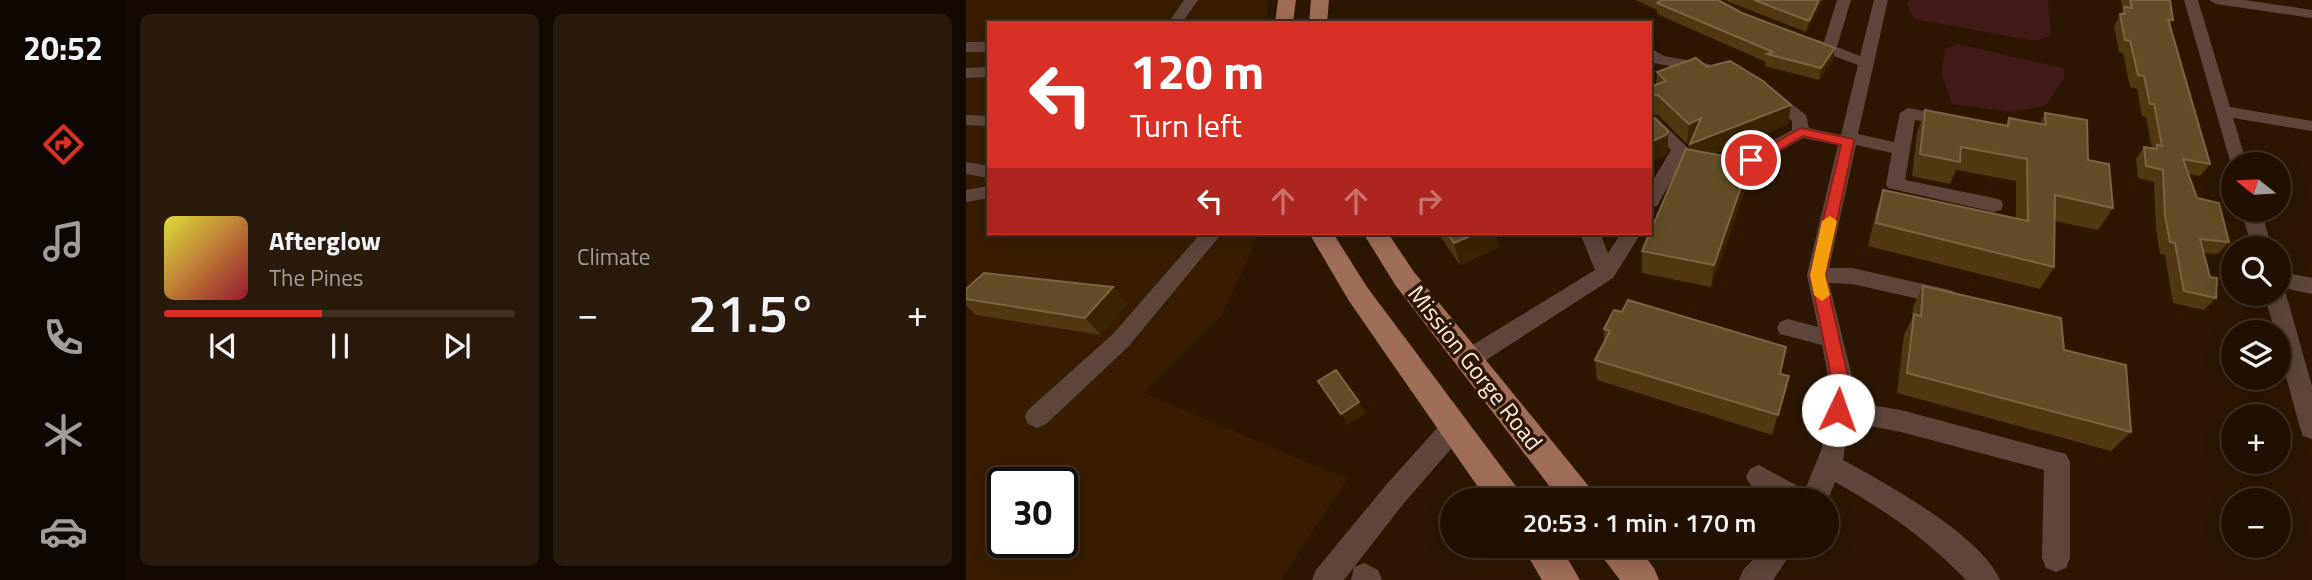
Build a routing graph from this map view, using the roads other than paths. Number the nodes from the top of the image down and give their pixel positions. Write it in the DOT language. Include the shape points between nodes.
graph roads {
  1 [pos="1191,0"];
  2 [pos="1287,0"];
  3 [pos="1320,0"];
  4 [pos="1844,0"];
  5 [pos="1881,0"];
  6 [pos="2191,0"];
  7 [pos="2216,0"];
  8 [pos="2312,14"];
  9 [pos="1176,21"];
  10 [pos="1284,21"];
  11 [pos="1318,21"];
  12 [pos="1794,36"];
  13 [pos="966,47"];
  14 [pos="987,47"];
  15 [pos="1829,49"];
  16 [pos="1652,55"];
  17 [pos="1866,63"];
  18 [pos="987,72"];
  19 [pos="966,73"];
  20 [pos="1727,73"];
  21 [pos="1754,85"];
  22 [pos="2223,111"];
  23 [pos="966,120"];
  24 [pos="987,121"];
  25 [pos="1652,123"];
  26 [pos="1970,125"];
  27 [pos="2312,126"];
  28 [pos="1801,132"];
  29 [pos="1848,140"];
  30 [pos="1902,149"];
  31 [pos="2235,152"];
  32 [pos="1751,160"];
  33 [pos="966,168"];
  34 [pos="987,172"];
  35 [pos="987,192"];
  36 [pos="966,196"];
  37 [pos="1652,198"];
  38 [pos="1994,205"];
  39 [pos="1210,235"];
  40 [pos="1322,235"];
  41 [pos="1376,235"];
  42 [pos="1591,235"];
  43 [pos="1629,235"];
  44 [pos="1606,273"];
  45 [pos="1817,275"];
  46 [pos="2291,282"];
  47 [pos="2312,286"];
  48 [pos="1961,300"];
  49 [pos="2278,306"];
  50 [pos="1788,328"];
  51 [pos="1832,339"];
  52 [pos="1469,359"];
  53 [pos="1838,410"];
  54 [pos="1037,418"];
  55 [pos="1454,427"];
  56 [pos="2312,428"];
  57 [pos="1828,466"];
  58 [pos="1759,477"];
  59 [pos="1497,488"];
  60 [pos="1570,488"];
  61 [pos="1778,488"];
  62 [pos="1820,488"];
  63 [pos="1547,558"];
  64 [pos="1625,558"];
  65 [pos="1774,558"];
  66 [pos="2056,558"];
  67 [pos="1326,580"];
  68 [pos="1563,580"];
  69 [pos="1642,580"];
  70 [pos="1753,580"];
  71 [pos="1986,580"];
  1 -- 9 [label="street"];
  2 -- 10 [label="main road"];
  3 -- 11 [label="main road"];
  4 -- 15 [label="street"];
  5 -- 17 [label="street"];
  6 -- 22 [label="street"];
  7 -- 8 [label="street"];
  12 -- 15 [label="street"];
  13 -- 14 [label="street"];
  15 -- 17 [label="street"];
  16 -- 20 [label="street" via="1659,60"];
  17 -- 29 [label="street"];
  18 -- 19 [label="street"];
  21 -- 28 [label="street" via="1800,119"];
  22 -- 27 [label="street"];
  22 -- 31 [label="street"];
  23 -- 24 [label="street"];
  25 -- 37 [label="street" via="1681,149"];
  26 -- 30 [label="street" via="1908,113"];
  28 -- 29 [label="street"];
  28 -- 32 [label="street"];
  29 -- 30 [label="street"];
  29 -- 45 [label="street"];
  30 -- 38 [label="street" via="1895,184"];
  33 -- 34 [label="street"];
  35 -- 36 [label="street"];
  39 -- 54 [label="street" via="1121,340"];
  40 -- 55 [label="main road, Mission Gorge Road" via="1358,294"];
  41 -- 52 [label="main road, Mission Gorge Road"];
  42 -- 44 [label="street"];
  43 -- 44 [label="street"];
  44 -- 52 [label="street"];
  45 -- 48 [label="street" via="1852,275"];
  45 -- 51 [label="street"];
  46 -- 47 [label="street"];
  49 -- 56 [label="street"];
  50 -- 51 [label="street"];
  51 -- 53 [label="street" via="1841,381"];
  52 -- 60 [label="main road, Mission Gorge Road"];
  53 -- 57 [label="street"];
  53 -- 66 [label="street" via="1901,421 2057,462"];
  55 -- 59 [label="main road, Mission Gorge Road"];
  55 -- 67 [label="street"];
  57 -- 62 [label="street"];
  57 -- 71 [label="street" via="1899,504"];
  58 -- 61 [label="street"];
  63 -- 68 [label="main road"];
  64 -- 69 [label="main road"];
  65 -- 70 [label="street"];
}
